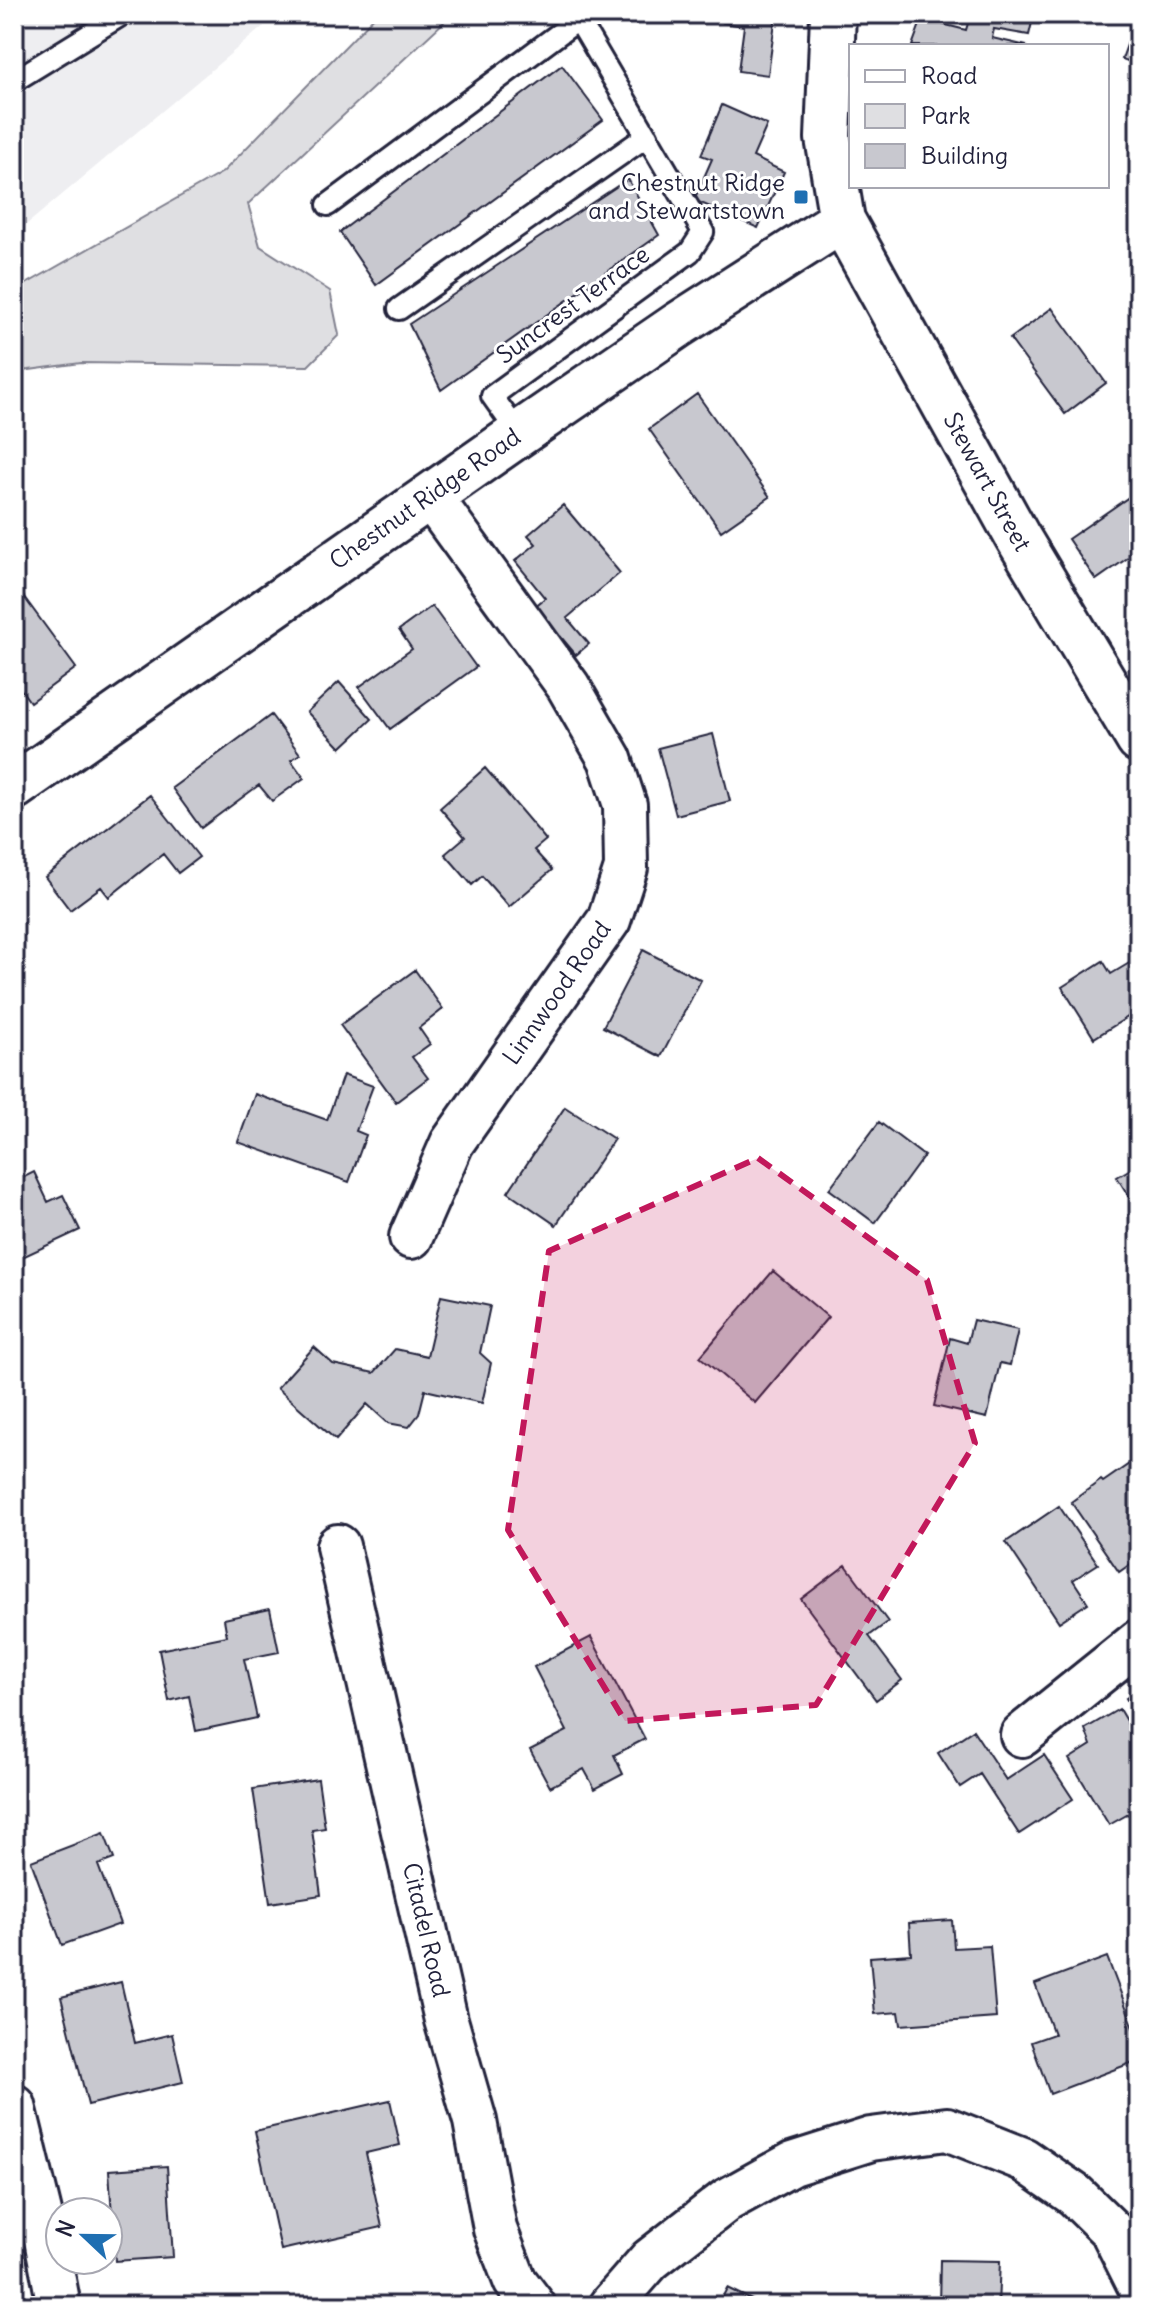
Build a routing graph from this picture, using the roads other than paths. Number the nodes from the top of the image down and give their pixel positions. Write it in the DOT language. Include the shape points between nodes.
graph roads {
  1 [pos="123,14"];
  2 [pos="833,14"];
  3 [pos="577,17"];
  4 [pos="14,81"];
  5 [pos="647,136"];
  6 [pos="328,205"];
  7 [pos="842,220"];
  8 [pos="399,309"];
  9 [pos="519,434"];
  10 [pos="430,496"];
  11 [pos="1139,740"];
  12 [pos="14,787"];
  13 [pos="411,1237"];
  14 [pos="338,1546"];
  15 [pos="1139,1641"];
  16 [pos="1022,1735"];
  17 [pos="14,2106"];
  18 [pos="1139,2285"];
  19 [pos="59,2306"];
  20 [pos="534,2306"];
  21 [pos="610,2306"];
  1 -- 4 [label="lane"];
  2 -- 7 [label="street, Stewart Street" via="828,138"];
  3 -- 5 [label="lane, Suncrest Terrace"];
  3 -- 6 [label="lane, Suncrest Terrace"];
  5 -- 8 [label="lane"];
  5 -- 9 [label="lane, Suncrest Terrace" via="703,232 690,252 492,396"];
  7 -- 9 [label="street, Chestnut Ridge Road"];
  7 -- 11 [label="street, Stewart Street" via="1017,536"];
  9 -- 10 [label="street, Chestnut Ridge Road"];
  10 -- 12 [label="street, Chestnut Ridge Road"];
  10 -- 13 [label="street, Linnwood Road" via="568,686 610,759 625,805 626,868 609,920 452,1143"];
  14 -- 20 [label="street, Citadel Road" via="439,1990 475,2121 495,2229 515,2281"];
  15 -- 16 [label="street"];
  17 -- 19 [label="street"];
  18 -- 21 [label="street" via="1112,2231 1075,2195 1023,2159 947,2129 871,2139 792,2164 727,2200 650,2260"];
}
